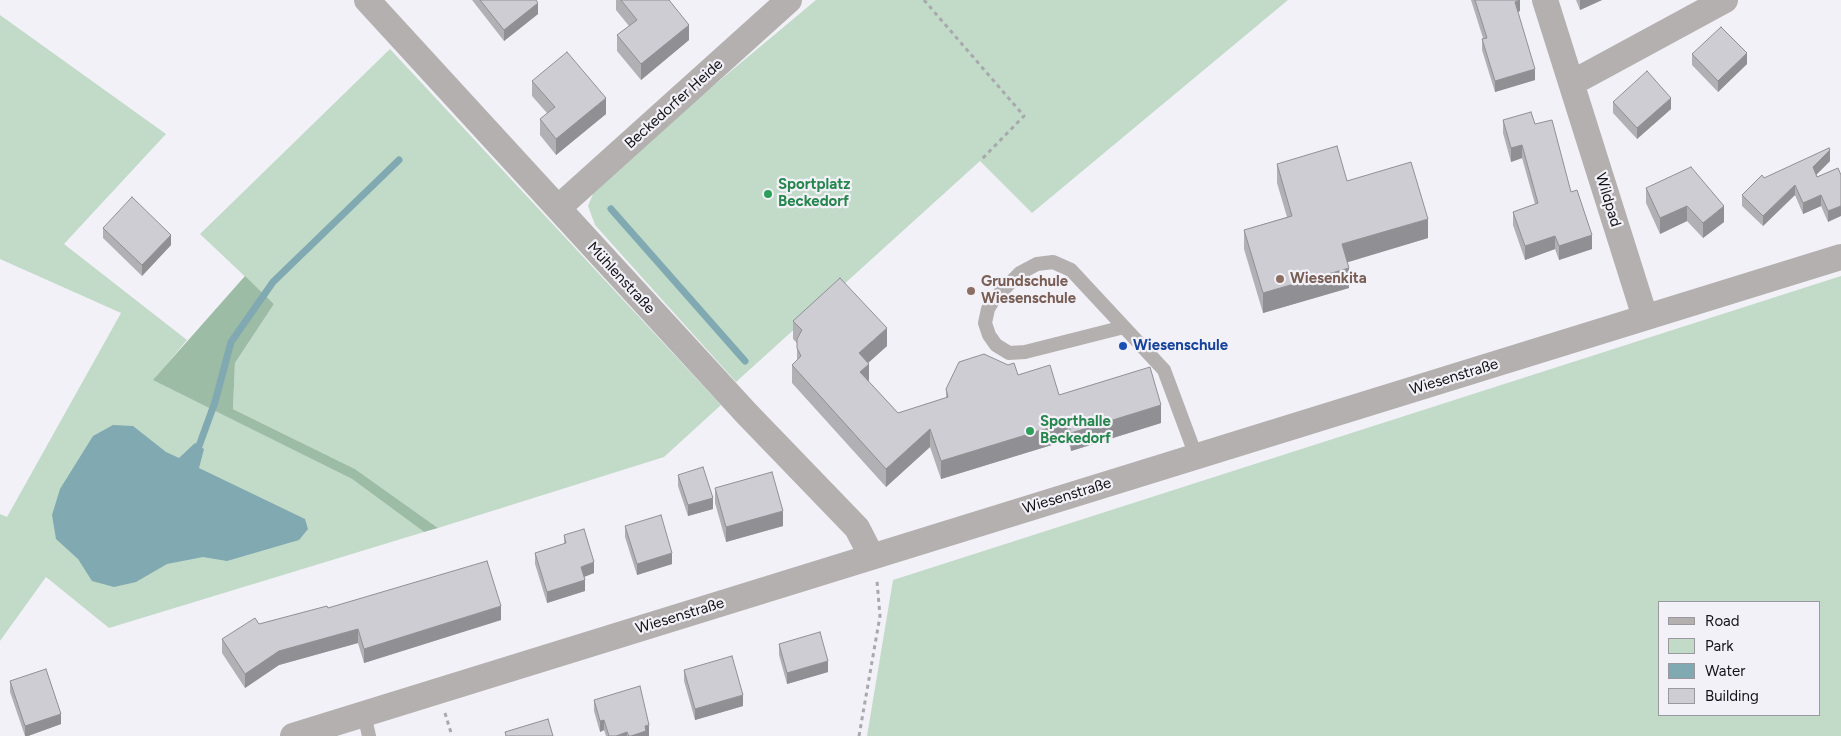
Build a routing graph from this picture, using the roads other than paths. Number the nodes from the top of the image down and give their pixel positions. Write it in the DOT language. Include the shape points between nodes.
graph roads {
  1 [pos="367,0"];
  2 [pos="789,0"];
  3 [pos="1545,0"];
  4 [pos="1725,0"];
  5 [pos="1572,83"];
  6 [pos="558,208"];
  7 [pos="1841,256"];
  8 [pos="1645,317"];
  9 [pos="1124,327"];
  10 [pos="1196,456"];
  11 [pos="872,557"];
  12 [pos="366,725"];
  13 [pos="294,736"];
  1 -- 6 [label="street, Mühlenstraße"];
  2 -- 6 [label="street, Beckedorfer Heide"];
  3 -- 5 [label="street, Wildpad"];
  4 -- 5 [label="street"];
  5 -- 8 [label="street, Wildpad"];
  6 -- 11 [label="street, Mühlenstraße" via="747,414 857,528"];
  7 -- 8 [label="street, Wiesenstraße"];
  8 -- 10 [label="street, Wiesenstraße"];
  9 -- 9 [label="lane" via="1072,270 1053,262 1037,264 1020,273 994,299 985,323 996,345 1009,353 1025,352"];
  9 -- 10 [label="lane" via="1164,370"];
  10 -- 11 [label="street, Wiesenstraße"];
  11 -- 12 [label="street, Wiesenstraße"];
  12 -- 13 [label="street, Wiesenstraße"];
}
